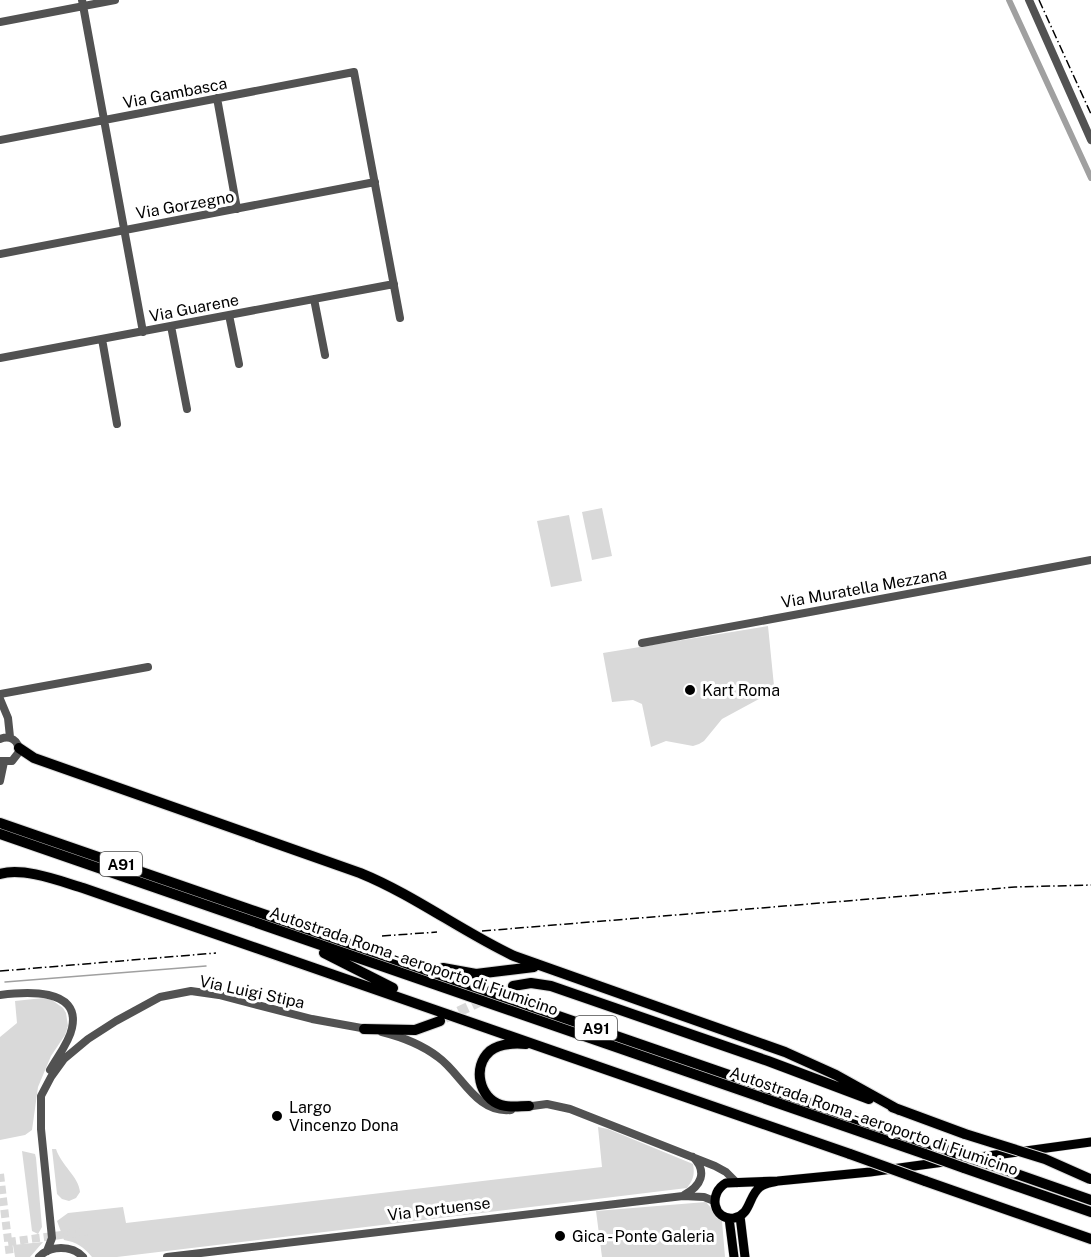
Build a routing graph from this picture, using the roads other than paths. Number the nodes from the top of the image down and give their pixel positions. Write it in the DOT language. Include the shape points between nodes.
graph roads {
  1 [pos="115,0"];
  2 [pos="1029,0"];
  3 [pos="82,3"];
  4 [pos="0,22"];
  5 [pos="217,98"];
  6 [pos="104,119"];
  7 [pos="0,140"];
  8 [pos="1091,140"];
  9 [pos="375,182"];
  10 [pos="237,209"];
  11 [pos="124,230"];
  12 [pos="0,254"];
  13 [pos="394,284"];
  14 [pos="314,299"];
  15 [pos="229,315"];
  16 [pos="400,318"];
  17 [pos="171,326"];
  18 [pos="143,332"];
  19 [pos="102,339"];
  20 [pos="325,355"];
  21 [pos="0,358"];
  22 [pos="239,364"];
  23 [pos="187,409"];
  24 [pos="117,424"];
  25 [pos="1091,560"];
  26 [pos="642,643"];
  27 [pos="148,667"];
  28 [pos="0,694"];
  29 [pos="0,699"];
  30 [pos="10,737"];
  31 [pos="0,739"];
  32 [pos="19,748"];
  33 [pos="2,761"];
  34 [pos="0,781"];
  35 [pos="0,823"];
  36 [pos="0,834"];
  37 [pos="0,874"];
  38 [pos="244,918"];
  39 [pos="411,964"];
  40 [pos="543,968"];
  41 [pos="513,986"];
  42 [pos="0,995"];
  43 [pos="435,1009"];
  44 [pos="440,1021"];
  45 [pos="364,1029"];
  46 [pos="543,1047"];
  47 [pos="41,1096"];
  48 [pos="529,1106"];
  49 [pos="898,1110"];
  50 [pos="1091,1142"];
  51 [pos="692,1156"];
  52 [pos="1091,1179"];
  53 [pos="778,1182"];
  54 [pos="737,1183"];
  55 [pos="683,1196"];
  56 [pos="750,1199"];
  57 [pos="1091,1200"];
  58 [pos="714,1201"];
  59 [pos="1091,1212"];
  60 [pos="740,1216"];
  61 [pos="729,1218"];
  62 [pos="1091,1241"];
  63 [pos="47,1251"];
  64 [pos="39,1257"];
  65 [pos="83,1257"];
  66 [pos="167,1257"];
  67 [pos="734,1257"];
  68 [pos="745,1257"];
  1 -- 3 [label="street"];
  2 -- 8 [label="street"];
  3 -- 4 [label="street"];
  3 -- 6 [label="street"];
  5 -- 6 [label="street, Via Gambasca"];
  5 -- 9 [label="street, Via Gambasca" via="354,72"];
  5 -- 10 [label="street"];
  6 -- 7 [label="street, Via Gambasca"];
  6 -- 11 [label="street"];
  9 -- 10 [label="street, Via Gorzegno"];
  9 -- 13 [label="street"];
  10 -- 11 [label="street, Via Gorzegno"];
  11 -- 12 [label="street, Via Gorzegno"];
  11 -- 18 [label="street"];
  13 -- 14 [label="street, Via Guarene"];
  13 -- 16 [label="street"];
  14 -- 15 [label="street, Via Guarene"];
  14 -- 20 [label="street"];
  15 -- 17 [label="street, Via Guarene"];
  15 -- 22 [label="street"];
  17 -- 18 [label="street, Via Guarene"];
  17 -- 23 [label="street"];
  18 -- 19 [label="street, Via Guarene"];
  19 -- 21 [label="street, Via Guarene"];
  19 -- 24 [label="street"];
  25 -- 26 [label="street, Via Muratella Mezzana"];
  27 -- 28 [label="street"];
  29 -- 30 [label="street"];
  30 -- 31 [label="street"];
  30 -- 32 [label="street"];
  32 -- 33 [label="street" via="16,759"];
  32 -- 40 [label="highway" via="34,758 367,876 483,942"];
  33 -- 34 [label="street"];
  35 -- 39 [label="highway, Autostrada Roma - aeroporto di Fiumicino / A91"];
  36 -- 38 [label="highway, Autostrada Roma - aeroporto di Fiumicino / A91"];
  37 -- 43 [label="highway" via="24,873 75,885"];
  38 -- 43 [label="highway" via="333,957"];
  38 -- 59 [label="highway, Autostrada Roma - aeroporto di Fiumicino / A91, bridge"];
  39 -- 40 [label="highway" via="471,974 523,966"];
  39 -- 57 [label="highway, Autostrada Roma - aeroporto di Fiumicino / A91, bridge"];
  40 -- 49 [label="highway" via="785,1052"];
  41 -- 49 [label="highway" via="531,982 551,986"];
  42 -- 47 [label="street" via="49,994 62,1000 70,1012 70,1034"];
  43 -- 46 [label="highway"];
  44 -- 45 [label="highway" via="415,1030"];
  45 -- 47 [label="street, Via Luigi Stipa" via="219,995 171,993 140,1007 80,1046 56,1068"];
  45 -- 48 [label="street, Via Luigi Stipa" via="406,1039 429,1051 491,1108"];
  46 -- 48 [label="highway" via="499,1046 486,1056 480,1070 482,1086 494,1102 509,1107"];
  46 -- 62 [label="highway, bridge"];
  47 -- 63 [label="street, Via Luigi Stipa" via="52,1238"];
  48 -- 51 [label="street" via="547,1104 570,1109"];
  49 -- 52 [label="highway, bridge" via="1045,1159"];
  50 -- 53 [label="main road"];
  51 -- 54 [label="street" via="723,1170"];
  51 -- 55 [label="street" via="700,1165 701,1177 694,1189"];
  53 -- 54 [label="main road"];
  53 -- 56 [label="main road" via="762,1185"];
  54 -- 56 [label="main road" via="746,1189"];
  54 -- 58 [label="main road" via="721,1186"];
  55 -- 58 [label="street, Via Portuense"];
  55 -- 66 [label="street, Via Portuense"];
  56 -- 60 [label="main road"];
  58 -- 61 [label="main road" via="719,1212"];
  60 -- 61 [label="main road"];
  60 -- 68 [label="main road"];
  61 -- 67 [label="main road"];
  63 -- 64 [label="street"];
  63 -- 65 [label="street" via="72,1248"];
}
